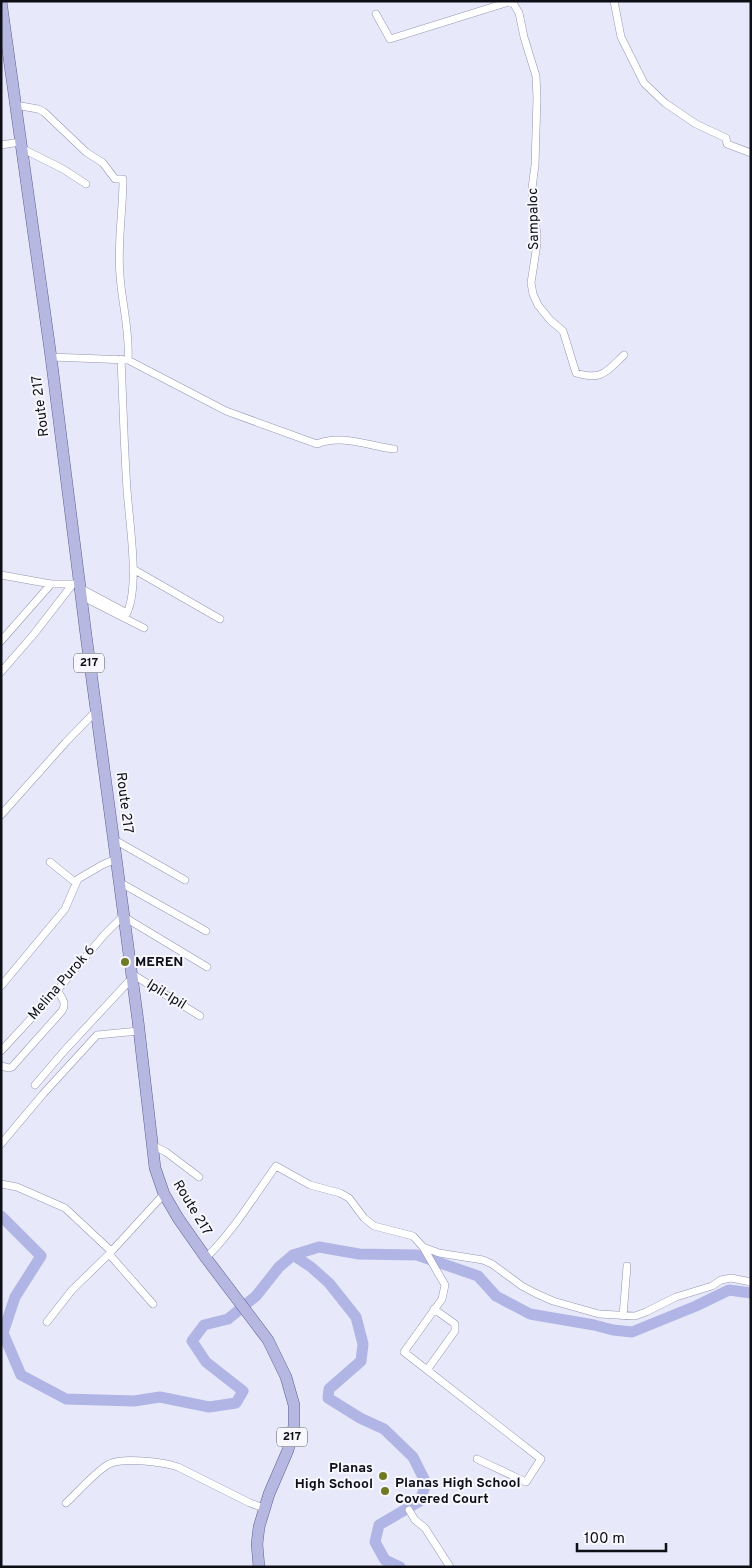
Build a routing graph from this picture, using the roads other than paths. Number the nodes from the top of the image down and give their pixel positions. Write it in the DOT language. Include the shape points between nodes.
graph roads {
  1 [pos="2,1"];
  2 [pos="512,1"];
  3 [pos="614,1"];
  4 [pos="376,14"];
  5 [pos="15,105"];
  6 [pos="1,145"];
  7 [pos="21,145"];
  8 [pos="751,153"];
  9 [pos="86,184"];
  10 [pos="624,355"];
  11 [pos="50,357"];
  12 [pos="124,360"];
  13 [pos="394,449"];
  14 [pos="132,569"];
  15 [pos="1,575"];
  16 [pos="51,584"];
  17 [pos="78,588"];
  18 [pos="220,619"];
  19 [pos="144,628"];
  20 [pos="1,641"];
  21 [pos="1,672"];
  22 [pos="96,710"];
  23 [pos="1,815"];
  24 [pos="114,839"];
  25 [pos="116,859"];
  26 [pos="50,862"];
  27 [pos="185,880"];
  28 [pos="119,882"];
  29 [pos="76,884"];
  30 [pos="124,916"];
  31 [pos="206,932"];
  32 [pos="207,966"];
  33 [pos="132,976"];
  34 [pos="1,986"];
  35 [pos="57,990"];
  36 [pos="200,1016"];
  37 [pos="139,1031"];
  38 [pos="1,1051"];
  39 [pos="1,1066"];
  40 [pos="35,1085"];
  41 [pos="1,1144"];
  42 [pos="152,1145"];
  43 [pos="199,1177"];
  44 [pos="1,1184"];
  45 [pos="164,1194"];
  46 [pos="423,1247"];
  47 [pos="110,1253"];
  48 [pos="206,1258"];
  49 [pos="627,1266"];
  50 [pos="751,1282"];
  51 [pos="153,1304"];
  52 [pos="434,1310"];
  53 [pos="623,1316"];
  54 [pos="47,1322"];
  55 [pos="427,1370"];
  56 [pos="477,1459"];
  57 [pos="66,1503"];
  58 [pos="264,1508"];
  59 [pos="409,1510"];
  60 [pos="259,1567"];
  61 [pos="450,1567"];
  1 -- 5 [label="main road, Route 217 / 217"];
  2 -- 4 [label="street" via="390,40"];
  2 -- 10 [label="street, Sampaloc" via="519,13 536,76 537,136 532,195 537,244 531,283 533,294 544,312 563,331 576,372 604,374"];
  3 -- 8 [label="street" via="621,36 644,83 665,103 696,124 726,138 727,144"];
  5 -- 7 [label="main road, Route 217 / 217"];
  5 -- 12 [label="street" via="44,112 86,152 104,163 115,179 123,180 119,254 128,330"];
  6 -- 7 [label="street"];
  7 -- 9 [label="street"];
  7 -- 11 [label="main road, Route 217 / 217"];
  11 -- 12 [label="street"];
  11 -- 17 [label="main road, Route 217 / 217"];
  12 -- 13 [label="street" via="226,411 318,444 336,440"];
  12 -- 14 [label="street"];
  14 -- 17 [label="street" via="132,600 127,613"];
  14 -- 18 [label="street"];
  15 -- 16 [label="street"];
  16 -- 17 [label="street"];
  16 -- 20 [label="street"];
  17 -- 19 [label="street"];
  17 -- 21 [label="street"];
  17 -- 22 [label="main road, Route 217 / 217"];
  22 -- 23 [label="street"];
  22 -- 24 [label="main road, Route 217 / 217"];
  24 -- 25 [label="main road, Route 217 / 217"];
  24 -- 27 [label="street"];
  25 -- 28 [label="main road, Route 217 / 217"];
  25 -- 29 [label="street" via="85,874"];
  26 -- 29 [label="street"];
  28 -- 30 [label="main road, Route 217 / 217"];
  28 -- 31 [label="street"];
  29 -- 34 [label="street" via="66,909"];
  30 -- 32 [label="street"];
  30 -- 33 [label="main road, Route 217 / 217"];
  30 -- 35 [label="street, Melina Purok 6"];
  33 -- 36 [label="street, Ipil-Ipil"];
  33 -- 37 [label="main road, Route 217 / 217"];
  33 -- 40 [label="street"];
  35 -- 38 [label="street, Melina Purok 6"];
  35 -- 39 [label="street" via="64,1002 62,1011 12,1067"];
  37 -- 41 [label="street" via="97,1035"];
  37 -- 42 [label="main road, Route 217 / 217"];
  42 -- 43 [label="street"];
  42 -- 45 [label="main road, Route 217 / 217" via="155,1168"];
  44 -- 47 [label="street" via="17,1187 65,1208"];
  45 -- 47 [label="street"];
  45 -- 48 [label="main road, Route 217 / 217"];
  46 -- 48 [label="street" via="413,1236 369,1223 349,1198 310,1185 276,1166 229,1234"];
  46 -- 52 [label="street" via="445,1285 442,1299"];
  46 -- 53 [label="street" via="483,1260 522,1286 553,1301 600,1314"];
  47 -- 51 [label="street"];
  47 -- 54 [label="street" via="72,1290"];
  48 -- 58 [label="main road, Route 217 / 217" via="268,1340 286,1377 294,1406 294,1426 288,1450"];
  49 -- 53 [label="street"];
  50 -- 53 [label="street" via="731,1278 720,1280 712,1286 676,1296 640,1315"];
  52 -- 55 [label="street" via="455,1324 455,1330"];
  52 -- 55 [label="street" via="404,1352"];
  55 -- 56 [label="street" via="541,1459 526,1482"];
  57 -- 58 [label="street" via="106,1466 126,1461 178,1467"];
  58 -- 60 [label="main road, Route 217 / 217" via="257,1544"];
  59 -- 61 [label="street"];
}
